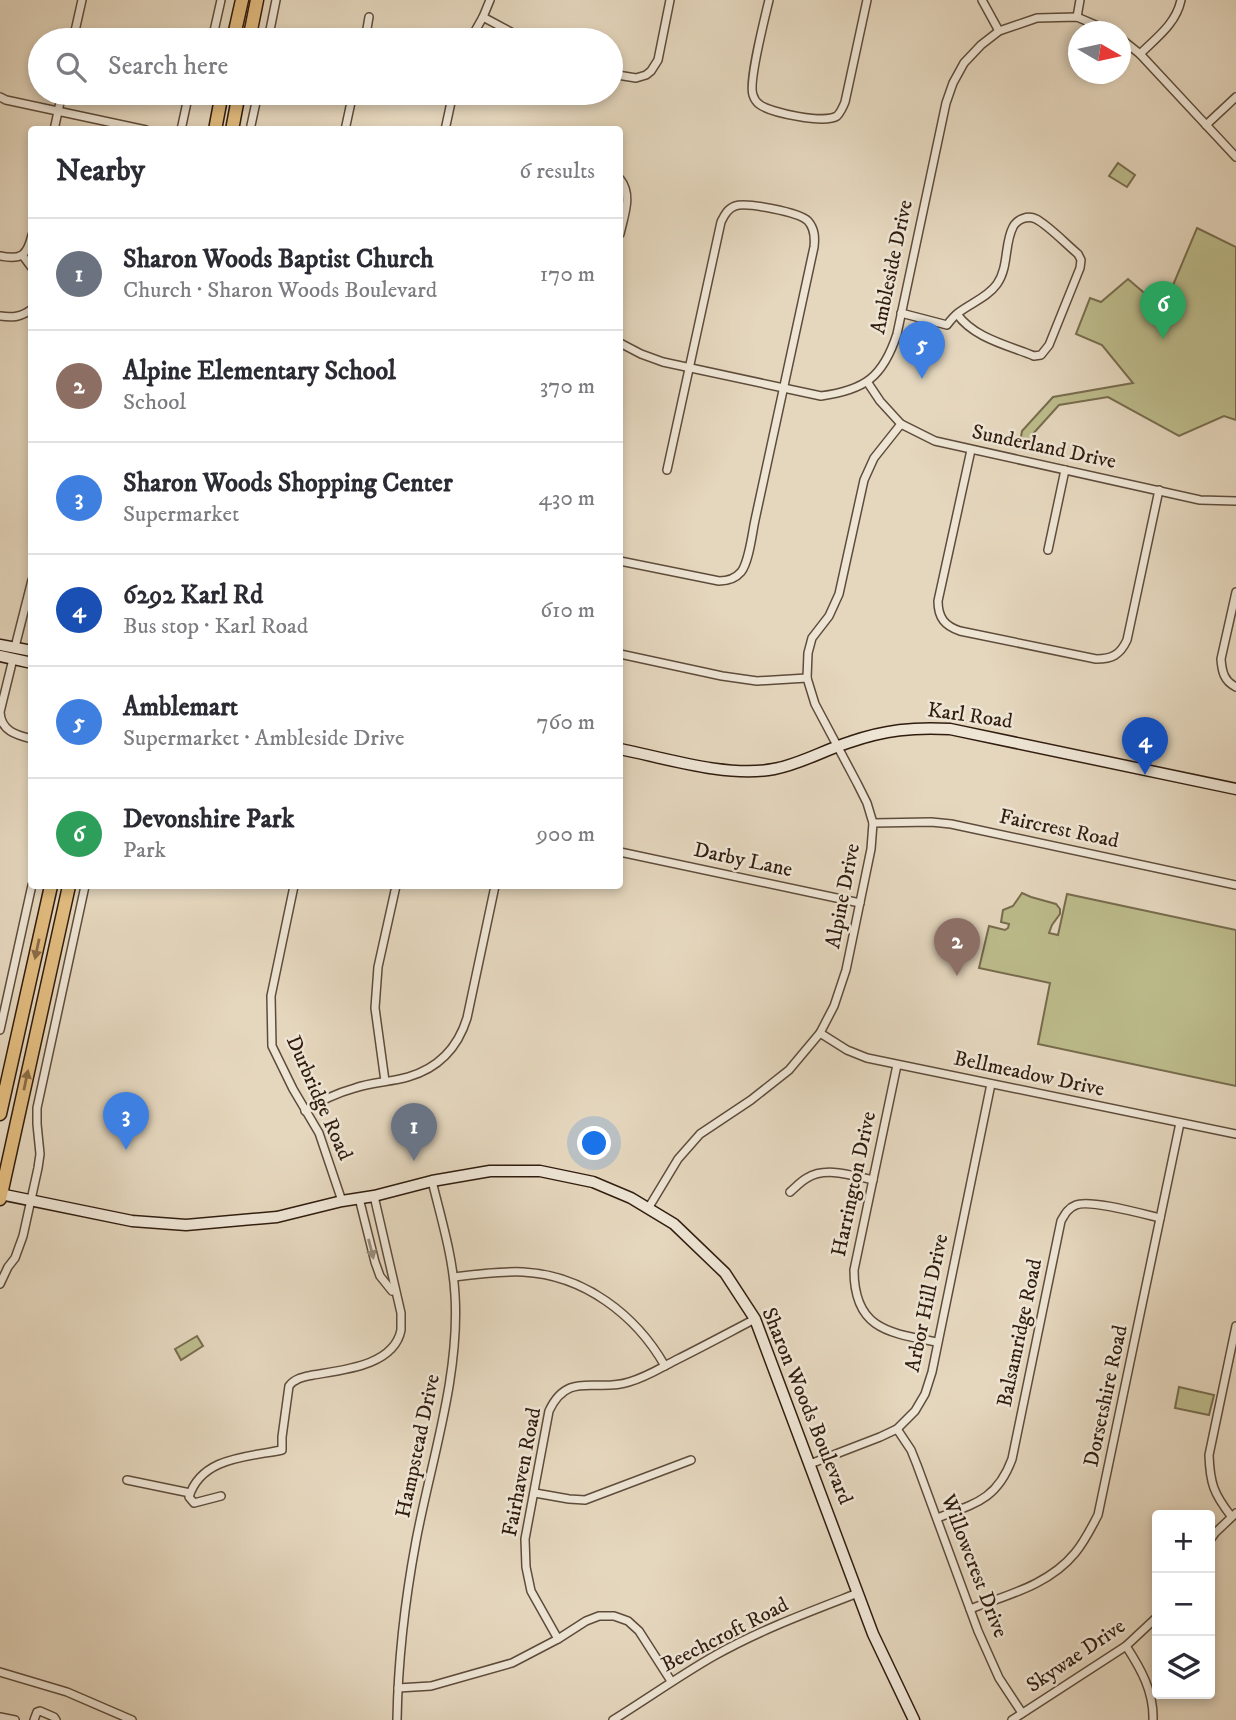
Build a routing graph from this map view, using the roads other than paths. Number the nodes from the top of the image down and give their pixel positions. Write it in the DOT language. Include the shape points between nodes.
graph roads {
  1 [pos="82,0"];
  2 [pos="221,0"];
  3 [pos="242,0"];
  4 [pos="257,0"];
  5 [pos="276,0"];
  6 [pos="490,0"];
  7 [pos="670,0"];
  8 [pos="769,0"];
  9 [pos="867,0"];
  10 [pos="982,0"];
  11 [pos="1080,0"];
  12 [pos="1181,0"];
  13 [pos="483,17"];
  14 [pos="369,18"];
  15 [pos="1077,18"];
  16 [pos="1084,21"];
  17 [pos="76,28"];
  18 [pos="215,28"];
  19 [pos="236,28"];
  20 [pos="251,28"];
  21 [pos="270,28"];
  22 [pos="367,28"];
  23 [pos="477,28"];
  24 [pos="504,28"];
  25 [pos="999,31"];
  26 [pos="1131,46"];
  27 [pos="1140,54"];
  28 [pos="623,76"];
  29 [pos="0,97"];
  30 [pos="1236,97"];
  31 [pos="28,104"];
  32 [pos="33,105"];
  33 [pos="59,105"];
  34 [pos="186,105"];
  35 [pos="220,105"];
  36 [pos="237,105"];
  37 [pos="255,105"];
  38 [pos="350,105"];
  39 [pos="450,105"];
  40 [pos="58,111"];
  41 [pos="1206,125"];
  42 [pos="55,126"];
  43 [pos="127,126"];
  44 [pos="182,126"];
  45 [pos="216,126"];
  46 [pos="233,126"];
  47 [pos="251,126"];
  48 [pos="346,126"];
  49 [pos="446,126"];
  50 [pos="1236,157"];
  51 [pos="623,184"];
  52 [pos="623,218"];
  53 [pos="28,247"];
  54 [pos="0,256"];
  55 [pos="23,256"];
  56 [pos="28,263"];
  57 [pos="28,312"];
  58 [pos="901,313"];
  59 [pos="957,314"];
  60 [pos="0,316"];
  61 [pos="623,345"];
  62 [pos="688,369"];
  63 [pos="868,383"];
  64 [pos="783,389"];
  65 [pos="901,424"];
  66 [pos="971,450"];
  67 [pos="667,470"];
  68 [pos="1065,470"];
  69 [pos="1159,490"];
  70 [pos="1236,501"];
  71 [pos="1048,550"];
  72 [pos="623,562"];
  73 [pos="1236,592"];
  74 [pos="28,596"];
  75 [pos="0,645"];
  76 [pos="28,651"];
  77 [pos="14,653"];
  78 [pos="623,655"];
  79 [pos="0,656"];
  80 [pos="28,661"];
  81 [pos="807,678"];
  82 [pos="1236,687"];
  83 [pos="28,738"];
  84 [pos="838,747"];
  85 [pos="623,750"];
  86 [pos="1236,789"];
  87 [pos="873,823"];
  88 [pos="623,853"];
  89 [pos="1236,884"];
  90 [pos="31,889"];
  91 [pos="50,889"];
  92 [pos="68,889"];
  93 [pos="84,889"];
  94 [pos="293,889"];
  95 [pos="395,889"];
  96 [pos="494,889"];
  97 [pos="860,903"];
  98 [pos="0,1030"];
  99 [pos="820,1033"];
  100 [pos="897,1065"];
  101 [pos="384,1081"];
  102 [pos="991,1084"];
  103 [pos="305,1111"];
  104 [pos="0,1114"];
  105 [pos="1180,1123"];
  106 [pos="1236,1135"];
  107 [pos="873,1180"];
  108 [pos="432,1181"];
  109 [pos="790,1192"];
  110 [pos="0,1196"];
  111 [pos="374,1196"];
  112 [pos="359,1198"];
  113 [pos="31,1200"];
  114 [pos="342,1201"];
  115 [pos="649,1207"];
  116 [pos="1160,1217"];
  117 [pos="454,1277"];
  118 [pos="0,1284"];
  119 [pos="395,1294"];
  120 [pos="755,1319"];
  121 [pos="1236,1326"];
  122 [pos="937,1342"];
  123 [pos="665,1366"];
  124 [pos="897,1429"];
  125 [pos="691,1460"];
  126 [pos="810,1464"];
  127 [pos="127,1480"];
  128 [pos="190,1493"];
  129 [pos="535,1493"];
  130 [pos="221,1496"];
  131 [pos="1234,1515"];
  132 [pos="937,1518"];
  133 [pos="1215,1533"];
  134 [pos="858,1593"];
  135 [pos="970,1609"];
  136 [pos="1152,1622"];
  137 [pos="558,1639"];
  138 [pos="1126,1646"];
  139 [pos="0,1672"];
  140 [pos="671,1681"];
  141 [pos="398,1688"];
  142 [pos="1022,1713"];
  143 [pos="0,1717"];
  144 [pos="15,1720"];
  145 [pos="34,1720"];
  146 [pos="56,1720"];
  147 [pos="132,1720"];
  148 [pos="397,1720"];
  149 [pos="613,1720"];
  150 [pos="914,1720"];
  151 [pos="1012,1720"];
  152 [pos="1153,1720"];
  1 -- 17 [label="street"];
  2 -- 18 [label="street"];
  3 -- 19 [label="main road"];
  4 -- 20 [label="main road"];
  5 -- 21 [label="street"];
  6 -- 13 [label="street"];
  7 -- 28 [label="street" via="658,60 649,73 636,78"];
  8 -- 9 [label="street" via="752,94 771,110 815,120 838,115 845,102"];
  10 -- 25 [label="street"];
  11 -- 15 [label="street"];
  12 -- 27 [label="street" via="1174,19"];
  13 -- 23 [label="street"];
  13 -- 24 [label="street"];
  14 -- 22 [label="street"];
  15 -- 16 [label="street, Ambleside Drive"];
  15 -- 25 [label="street, Ambleside Drive" via="1037,18"];
  25 -- 58 [label="street, Ambleside Drive" via="964,63 946,103"];
  26 -- 27 [label="street"];
  27 -- 41 [label="street"];
  29 -- 31 [label="street"];
  30 -- 41 [label="street"];
  32 -- 40 [label="street"];
  33 -- 40 [label="street"];
  34 -- 44 [label="street"];
  35 -- 45 [label="main road"];
  36 -- 46 [label="main road"];
  37 -- 47 [label="street"];
  38 -- 48 [label="street"];
  39 -- 49 [label="street"];
  40 -- 42 [label="street"];
  40 -- 43 [label="street"];
  41 -- 50 [label="street"];
  51 -- 52 [label="street" via="627,194"];
  53 -- 55 [label="street"];
  54 -- 55 [label="street"];
  55 -- 56 [label="street"];
  57 -- 60 [label="street"];
  58 -- 59 [label="street" via="947,325"];
  58 -- 63 [label="street, Ambleside Drive" via="893,347"];
  59 -- 59 [label="street" via="998,284 1012,228 1019,220 1038,220 1081,260 1044,353 1034,356 976,333"];
  61 -- 62 [label="street"];
  62 -- 64 [label="street"];
  62 -- 64 [label="street" via="720,222 727,210 737,205 760,207 807,220 815,237"];
  62 -- 67 [label="street"];
  63 -- 64 [label="street" via="845,393 821,396"];
  63 -- 65 [label="street, Sunderland Drive"];
  64 -- 72 [label="street" via="741,572 719,581"];
  65 -- 66 [label="street, Sunderland Drive" via="935,441"];
  65 -- 81 [label="street, Alpine Drive" via="874,457 864,480 839,594 812,638"];
  66 -- 68 [label="street, Sunderland Drive"];
  66 -- 69 [label="street" via="938,601 943,622 960,631 1096,659 1116,656 1127,640"];
  68 -- 69 [label="street, Sunderland Drive"];
  68 -- 71 [label="street"];
  69 -- 70 [label="street, Sunderland Drive"];
  73 -- 82 [label="street" via="1221,659 1226,680"];
  74 -- 77 [label="street"];
  75 -- 77 [label="street"];
  76 -- 77 [label="street"];
  77 -- 79 [label="street"];
  77 -- 80 [label="street"];
  77 -- 83 [label="street" via="1,722 10,732"];
  78 -- 81 [label="street" via="757,681"];
  81 -- 84 [label="street, Alpine Drive"];
  84 -- 85 [label="street, Karl Road" via="772,769 743,771"];
  84 -- 86 [label="street, Karl Road" via="895,729 950,729"];
  84 -- 87 [label="street, Alpine Drive"];
  87 -- 89 [label="street, Faircrest Road" via="951,824"];
  87 -- 97 [label="street, Alpine Drive"];
  88 -- 97 [label="street, Darby Lane"];
  90 -- 98 [label="street"];
  91 -- 104 [label="main road, one-way"];
  110 -- 92 [label="main road, one-way"];
  93 -- 113 [label="street" via="37,1108 40,1154"];
  94 -- 103 [label="street, Durbridge Road" via="271,996 272,1046"];
  95 -- 101 [label="street" via="375,1009"];
  96 -- 101 [label="street" via="463,1032 435,1065 409,1077"];
  97 -- 99 [label="street, Alpine Drive" via="846,970"];
  99 -- 100 [label="street, Bellmeadow Drive" via="847,1050"];
  99 -- 115 [label="street, Alpine Drive" via="789,1070 701,1133"];
  100 -- 102 [label="street, Bellmeadow Drive"];
  100 -- 107 [label="street, Harrington Drive"];
  101 -- 103 [label="street" via="354,1088"];
  102 -- 105 [label="street, Bellmeadow Drive"];
  102 -- 122 [label="street, Arbor Hill Drive"];
  103 -- 114 [label="street, Durbridge Road" via="319,1133"];
  105 -- 106 [label="street, Bellmeadow Drive"];
  105 -- 116 [label="street, Dorsetshire Road"];
  107 -- 109 [label="street" via="823,1172"];
  107 -- 122 [label="street, Harrington Drive" via="854,1270 861,1306 887,1331"];
  108 -- 111 [label="street, Sharon Woods Boulevard"];
  108 -- 115 [label="street, Sharon Woods Boulevard" via="489,1171 540,1171 593,1182"];
  108 -- 117 [label="street, Hampstead Drive"];
  110 -- 113 [label="street, Sharon Woods Boulevard"];
  111 -- 112 [label="street, Sharon Woods Boulevard"];
  111 -- 119 [label="street"];
  112 -- 114 [label="street, Sharon Woods Boulevard"];
  112 -- 119 [label="street, one-way" via="374,1262"];
  113 -- 114 [label="street, Sharon Woods Boulevard" via="132,1221 186,1225 277,1217"];
  113 -- 118 [label="street" via="20,1247"];
  115 -- 120 [label="street, Sharon Woods Boulevard" via="674,1224 725,1273"];
  116 -- 132 [label="street, Balsamridge Road" via="1090,1203 1067,1210 1006,1476 984,1499"];
  116 -- 135 [label="street, Dorsetshire Road" via="1098,1515 1075,1554 1060,1568 1025,1589"];
  117 -- 123 [label="street" via="524,1272 561,1279 592,1292 637,1326"];
  117 -- 141 [label="street, Hampstead Drive" via="453,1363 416,1541 401,1633"];
  119 -- 128 [label="street" via="401,1330 394,1346 362,1366 292,1381 282,1450 212,1466"];
  120 -- 123 [label="street, Fairhaven Road"];
  120 -- 126 [label="street, Sharon Woods Boulevard"];
  121 -- 131 [label="street" via="1209,1455 1209,1476 1216,1496"];
  122 -- 124 [label="street, Arbor Hill Drive" via="925,1394"];
  123 -- 129 [label="street, Fairhaven Road" via="627,1383 575,1386 555,1399"];
  124 -- 126 [label="street, Arbor Hill Drive"];
  124 -- 132 [label="street, Willowcrest Drive" via="911,1450"];
  125 -- 129 [label="street" via="585,1500"];
  126 -- 134 [label="street, Sharon Woods Boulevard"];
  127 -- 128 [label="street"];
  128 -- 130 [label="street" via="194,1503"];
  129 -- 137 [label="street, Fairhaven Road" via="525,1539 526,1567 531,1591"];
  131 -- 133 [label="street"];
  132 -- 135 [label="street, Willowcrest Drive"];
  134 -- 140 [label="street, Beechcroft Road" via="772,1627"];
  134 -- 150 [label="street, Sharon Woods Boulevard"];
  135 -- 142 [label="street, Willowcrest Drive" via="999,1678"];
  136 -- 138 [label="street, Skywae Drive"];
  137 -- 140 [label="street" via="600,1616 628,1621"];
  137 -- 141 [label="street" via="512,1663 430,1685"];
  138 -- 142 [label="street, Skywae Drive"];
  138 -- 152 [label="street" via="1145,1679"];
  139 -- 147 [label="street" via="67,1692"];
  140 -- 149 [label="street, Beechcroft Road"];
  141 -- 148 [label="street, Hampstead Drive"];
  142 -- 151 [label="street, Skywae Drive"];
  143 -- 144 [label="street"];
  145 -- 146 [label="street" via="40,1711"];
}
